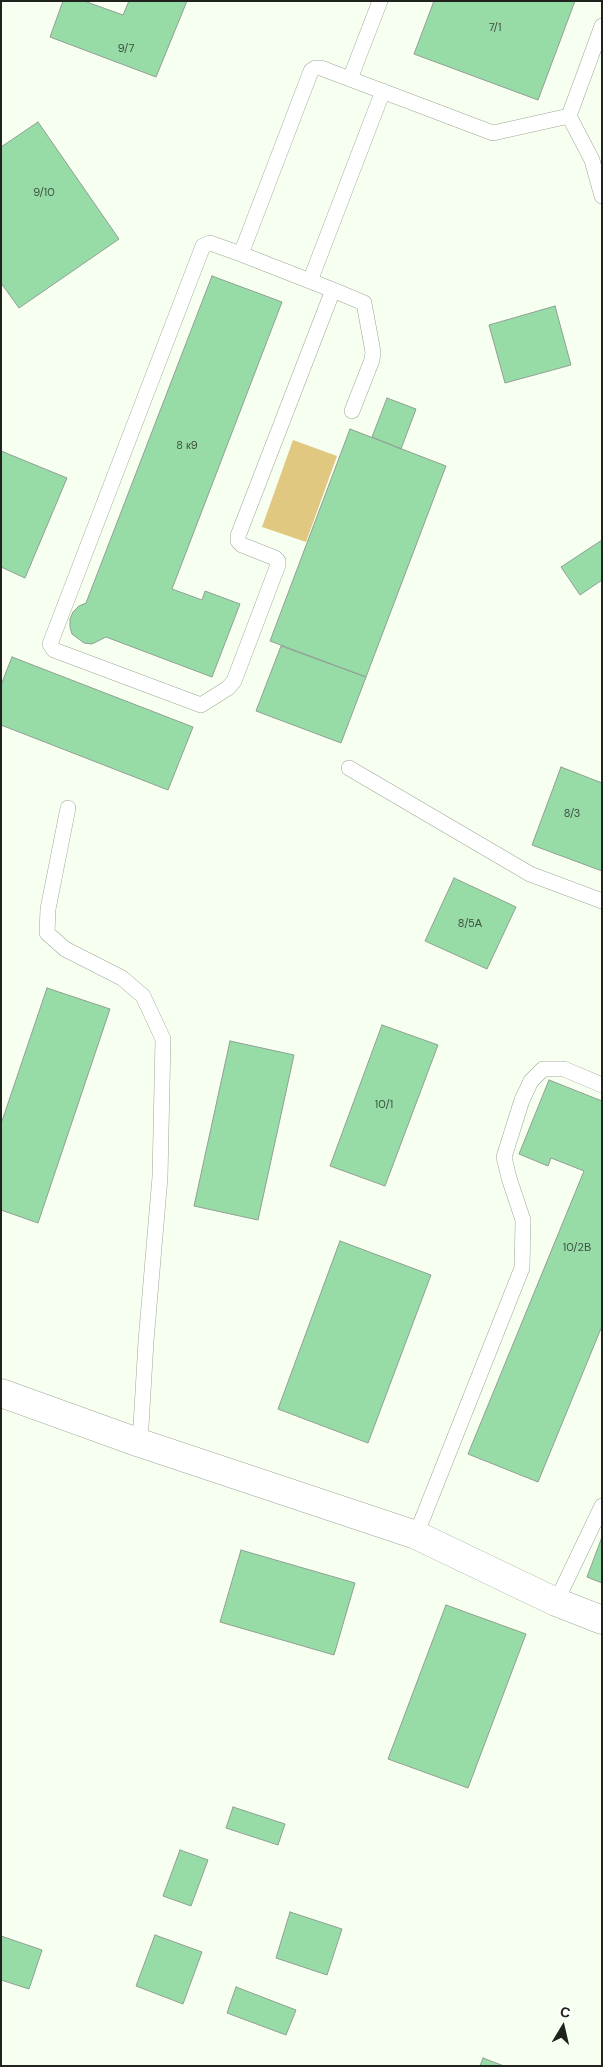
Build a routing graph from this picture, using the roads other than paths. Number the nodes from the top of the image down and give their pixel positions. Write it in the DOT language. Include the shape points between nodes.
graph roads {
  1 [pos="380,1"];
  2 [pos="602,26"];
  3 [pos="350,79"];
  4 [pos="383,91"];
  5 [pos="568,116"];
  6 [pos="602,196"];
  7 [pos="241,254"];
  8 [pos="310,281"];
  9 [pos="333,290"];
  10 [pos="352,411"];
  11 [pos="349,768"];
  12 [pos="68,808"];
  13 [pos="602,901"];
  14 [pos="602,1085"];
  15 [pos="1,1392"];
  16 [pos="140,1443"];
  17 [pos="602,1506"];
  18 [pos="416,1535"];
  19 [pos="556,1602"];
  20 [pos="602,1620"];
  1 -- 3 [label="lane"];
  2 -- 5 [label="lane"];
  3 -- 4 [label="lane"];
  3 -- 7 [label="lane" via="321,68 311,71"];
  4 -- 5 [label="lane" via="493,133"];
  4 -- 8 [label="lane"];
  5 -- 6 [label="lane" via="592,160"];
  7 -- 8 [label="lane"];
  7 -- 9 [label="lane" via="210,243 203,246 50,644 54,650 195,704 206,703 232,685 278,565 275,558 242,545 238,536"];
  8 -- 9 [label="lane"];
  9 -- 10 [label="lane" via="364,303 373,352"];
  11 -- 13 [label="lane" via="530,874"];
  12 -- 16 [label="lane" via="48,908 47,933 65,949 122,978 143,996 163,1039 160,1177"];
  14 -- 18 [label="lane" via="564,1069 543,1069 531,1081 522,1100 504,1157 523,1220 522,1268"];
  15 -- 16 [label="street"];
  16 -- 18 [label="street"];
  17 -- 19 [label="lane"];
  18 -- 19 [label="street"];
  19 -- 20 [label="street"];
}
